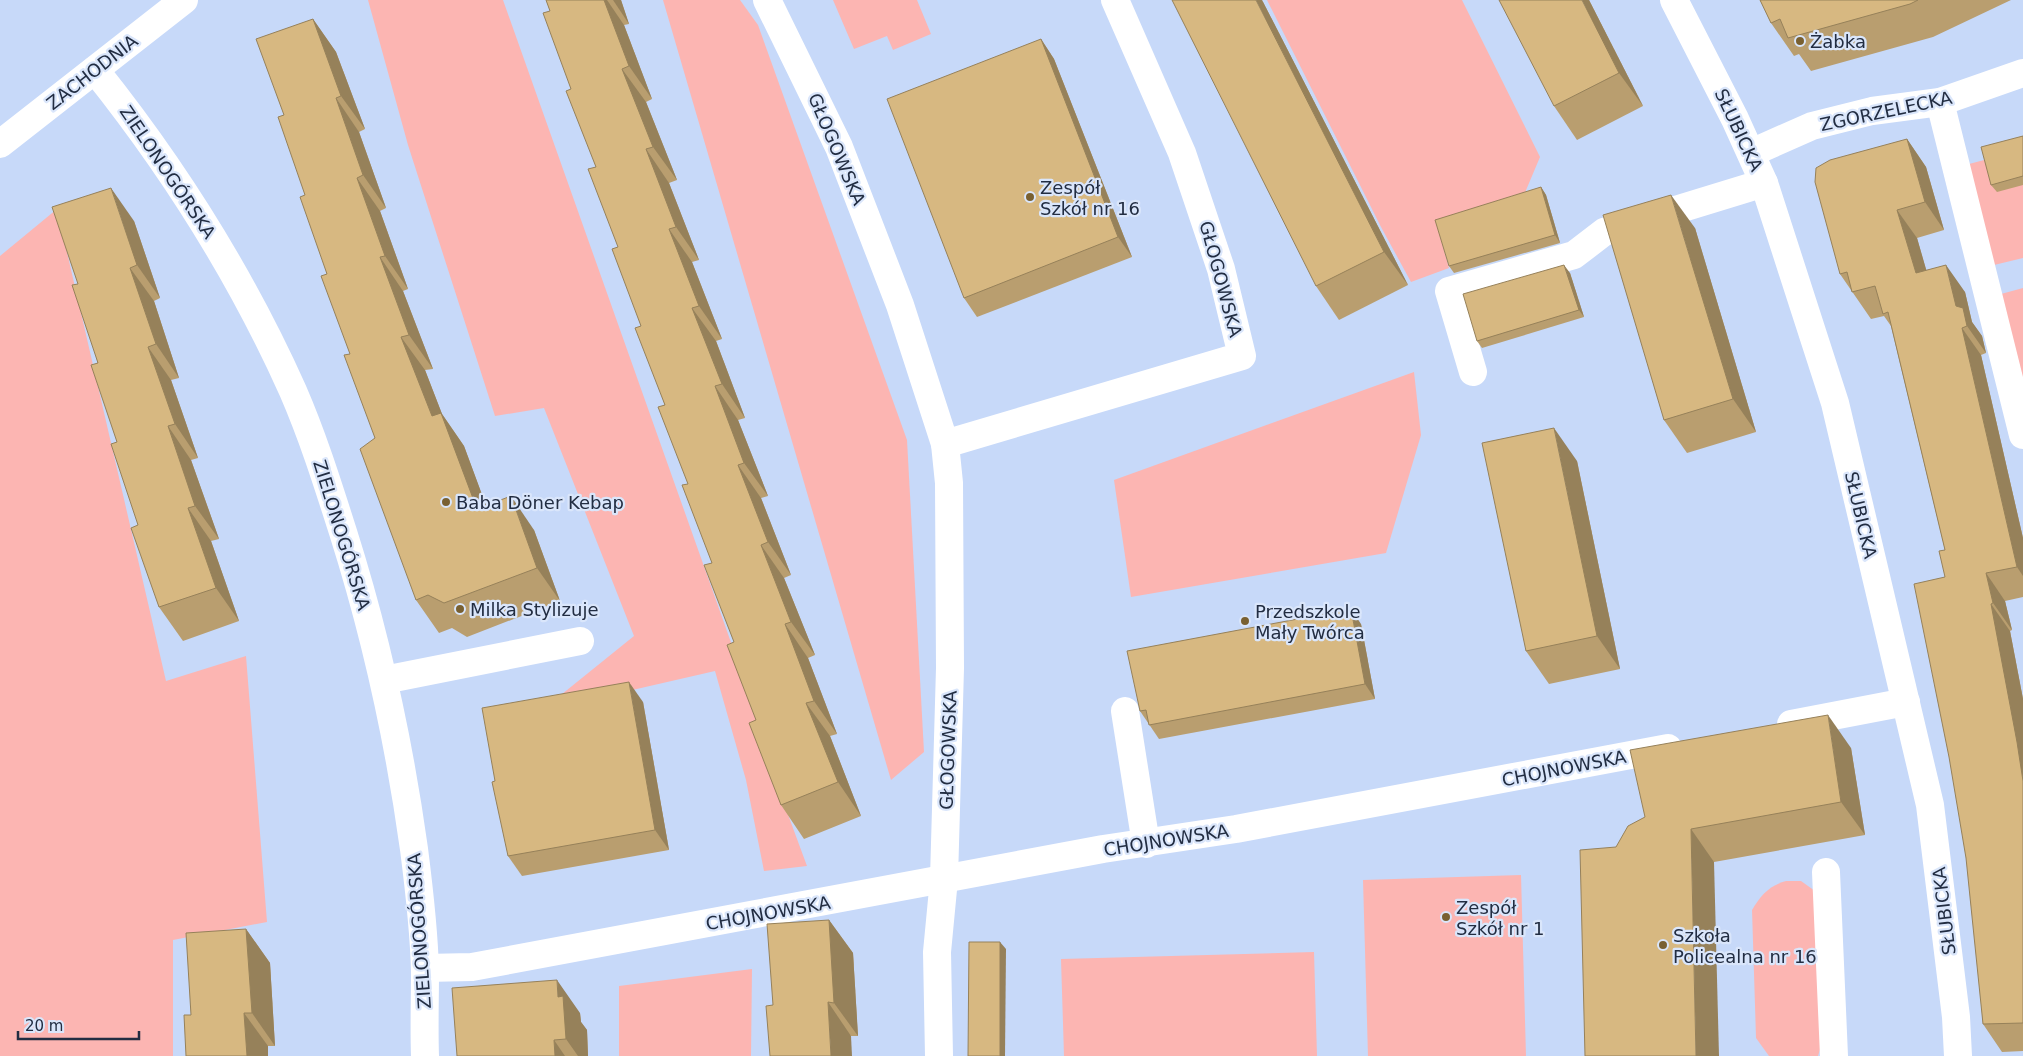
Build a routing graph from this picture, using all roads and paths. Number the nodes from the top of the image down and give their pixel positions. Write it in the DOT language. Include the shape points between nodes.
graph roads {
  1 [pos="184,0"];
  2 [pos="767,0"];
  3 [pos="1115,0"];
  4 [pos="1674,0"];
  5 [pos="95,70"];
  6 [pos="2023,73"];
  7 [pos="1940,102"];
  8 [pos="0,144"];
  9 [pos="1751,154"];
  10 [pos="1764,183"];
  11 [pos="1473,372"];
  12 [pos="2023,435"];
  13 [pos="945,444"];
  14 [pos="580,641"];
  15 [pos="384,680"];
  16 [pos="1906,702"];
  17 [pos="1125,711"];
  18 [pos="1768,729"];
  19 [pos="1691,744"];
  20 [pos="1146,844"];
  21 [pos="1826,872"];
  22 [pos="944,878"];
  23 [pos="424,968"];
  24 [pos="425,1056"];
  25 [pos="939,1056"];
  26 [pos="1834,1056"];
  27 [pos="1958,1056"];
  1 -- 5 [label="street, ZACHODNIA"];
  2 -- 13 [label="street, GŁOGOWSKA" via="838,147 900,304"];
  3 -- 13 [label="street, GŁOGOWSKA" via="1182,153 1221,269 1242,356"];
  4 -- 9 [label="street, SŁUBICKA"];
  5 -- 8 [label="street, ZACHODNIA"];
  5 -- 15 [label="street, ZIELONOGÓRSKA" via="187,193 228,263 294,393 335,504"];
  6 -- 7 [label="street, ZGORZELECKA"];
  7 -- 9 [label="street, ZGORZELECKA" via="1872,111 1812,126"];
  7 -- 12 [label="street"];
  9 -- 10 [label="street, SŁUBICKA"];
  10 -- 11 [label="street" via="1604,232 1574,254 1449,291"];
  10 -- 16 [label="street, SŁUBICKA" via="1835,403"];
  13 -- 22 [label="street, GŁOGOWSKA" via="949,483 950,668"];
  14 -- 15 [label="street"];
  15 -- 23 [label="street, ZIELONOGÓRSKA" via="414,849"];
  16 -- 18 [label="street"];
  16 -- 27 [label="street, SŁUBICKA" via="1930,806"];
  17 -- 20 [label="street"];
  19 -- 20 [label="street, CHOJNOWSKA"];
  20 -- 22 [label="street, CHOJNOWSKA"];
  21 -- 26 [label="street"];
  22 -- 23 [label="street, CHOJNOWSKA" via="472,967"];
  22 -- 25 [label="street, GŁOGOWSKA" via="937,952"];
  23 -- 24 [label="street, ZIELONOGÓRSKA"];
}
